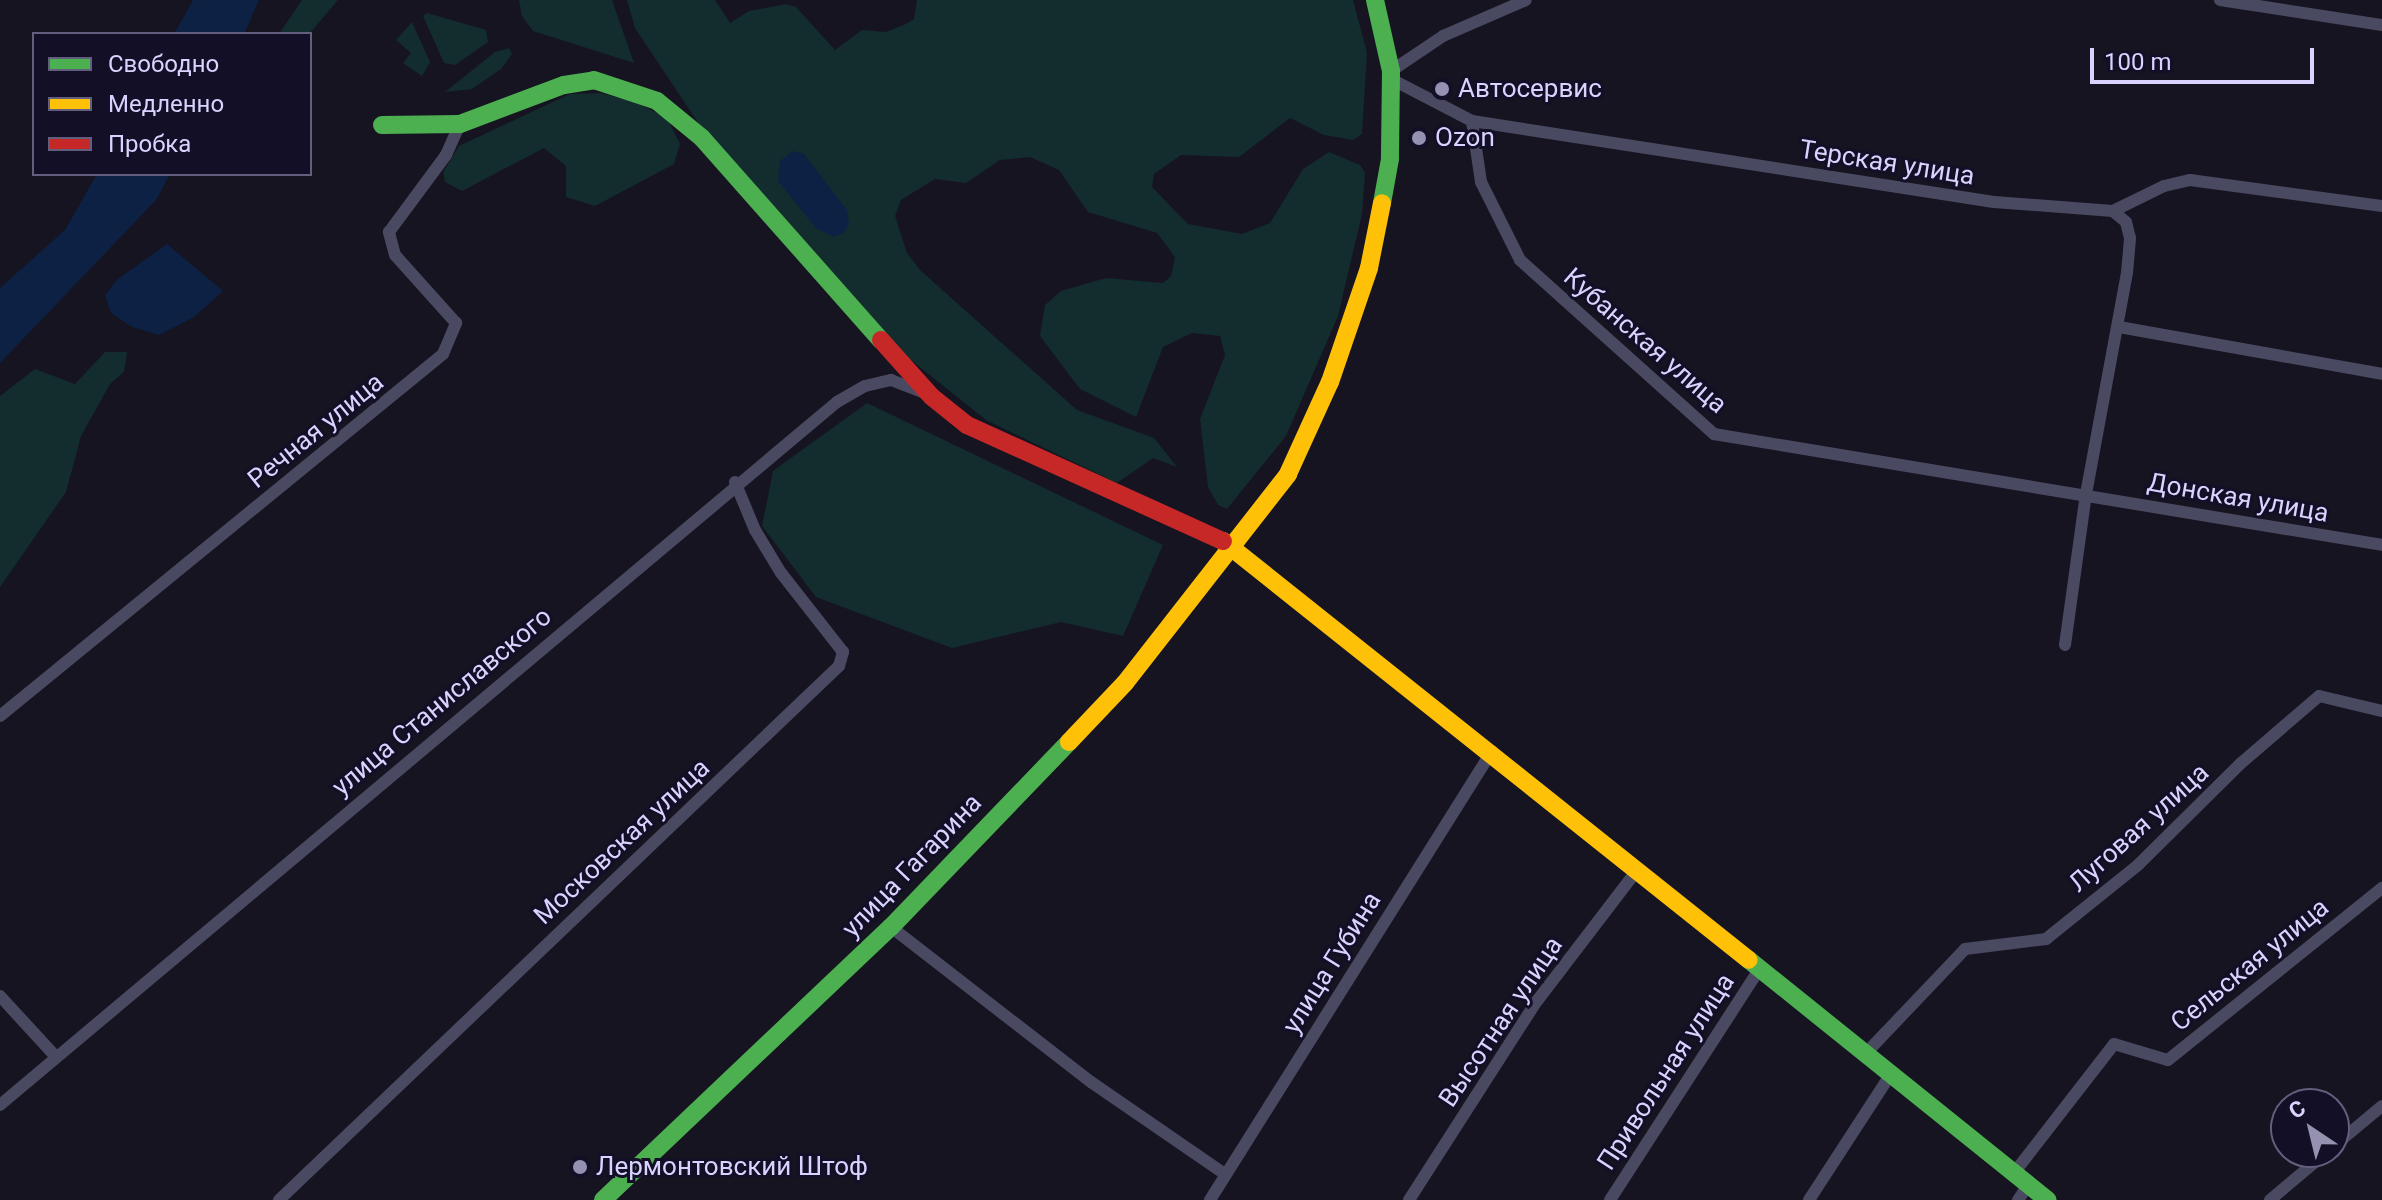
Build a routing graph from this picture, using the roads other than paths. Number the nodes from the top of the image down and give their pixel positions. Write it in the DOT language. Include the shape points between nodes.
graph roads {
  1 [pos="1375,0"];
  2 [pos="1526,0"];
  3 [pos="2220,0"];
  4 [pos="2382,25"];
  5 [pos="1391,75"];
  6 [pos="1472,121"];
  7 [pos="460,124"];
  8 [pos="382,125"];
  9 [pos="2382,206"];
  10 [pos="2113,211"];
  11 [pos="2119,327"];
  12 [pos="2382,374"];
  13 [pos="932,397"];
  14 [pos="735,482"];
  15 [pos="2086,494"];
  16 [pos="2382,545"];
  17 [pos="1234,546"];
  18 [pos="2065,645"];
  19 [pos="2382,711"];
  20 [pos="0,716"];
  21 [pos="1492,751"];
  22 [pos="1635,873"];
  23 [pos="2382,888"];
  24 [pos="891,927"];
  25 [pos="1760,968"];
  26 [pos="0,996"];
  27 [pos="1868,1051"];
  28 [pos="56,1057"];
  29 [pos="1892,1072"];
  30 [pos="0,1105"];
  31 [pos="2382,1106"];
  32 [pos="2350,1133"];
  33 [pos="2308,1168"];
  34 [pos="1225,1174"];
  35 [pos="2020,1186"];
  36 [pos="279,1200"];
  37 [pos="603,1200"];
  38 [pos="1210,1200"];
  39 [pos="1409,1200"];
  40 [pos="1610,1200"];
  41 [pos="1809,1200"];
  42 [pos="2047,1200"];
  43 [pos="2270,1200"];
  1 -- 5 [label="street, улица Гагарина"];
  2 -- 5 [label="street" via="1443,36"];
  3 -- 4 [label="street"];
  5 -- 6 [label="street, Терская улица"];
  5 -- 17 [label="street, улица Гагарина" via="1390,159 1369,268 1330,382 1288,474"];
  6 -- 10 [label="street, Терская улица" via="1994,202"];
  6 -- 15 [label="street, Кубанская улица" via="1481,182 1520,260 1714,434"];
  7 -- 8 [label="street"];
  7 -- 13 [label="street" via="564,85 594,80 657,101 702,138"];
  7 -- 20 [label="street, Речная улица" via="432,176 389,232 395,255 456,323 443,354"];
  9 -- 10 [label="street" via="2190,180 2164,186"];
  10 -- 11 [label="street" via="2126,222 2130,238"];
  11 -- 12 [label="street"];
  11 -- 15 [label="street"];
  13 -- 14 [label="street, улица Станиславского" via="891,380 865,386"];
  13 -- 17 [label="street" via="967,425 1017,452"];
  14 -- 28 [label="street, улица Станиславского"];
  14 -- 36 [label="street, Московская улица" via="781,573 843,652 839,666"];
  15 -- 16 [label="street, Донская улица"];
  15 -- 18 [label="street"];
  17 -- 21 [label="street"];
  17 -- 24 [label="street, улица Гагарина" via="1125,683"];
  19 -- 27 [label="street, Луговая улица" via="2319,696 2240,764 2138,865 2046,939 1965,949"];
  21 -- 22 [label="street"];
  21 -- 34 [label="street, улица Губина"];
  22 -- 25 [label="street"];
  22 -- 39 [label="street, Высотная улица" via="1537,1001"];
  23 -- 35 [label="street, Сельская улица" via="2168,1060 2114,1044"];
  24 -- 34 [label="street" via="1079,1074"];
  24 -- 37 [label="street, улица Гагарина"];
  25 -- 27 [label="street"];
  25 -- 40 [label="street, Привольная улица"];
  26 -- 28 [label="street"];
  27 -- 29 [label="street"];
  28 -- 30 [label="street, улица Станиславского"];
  29 -- 35 [label="street"];
  29 -- 41 [label="street"];
  31 -- 32 [label="street"];
  33 -- 43 [label="street"];
  34 -- 38 [label="street, улица Губина"];
  35 -- 42 [label="street"];
}
